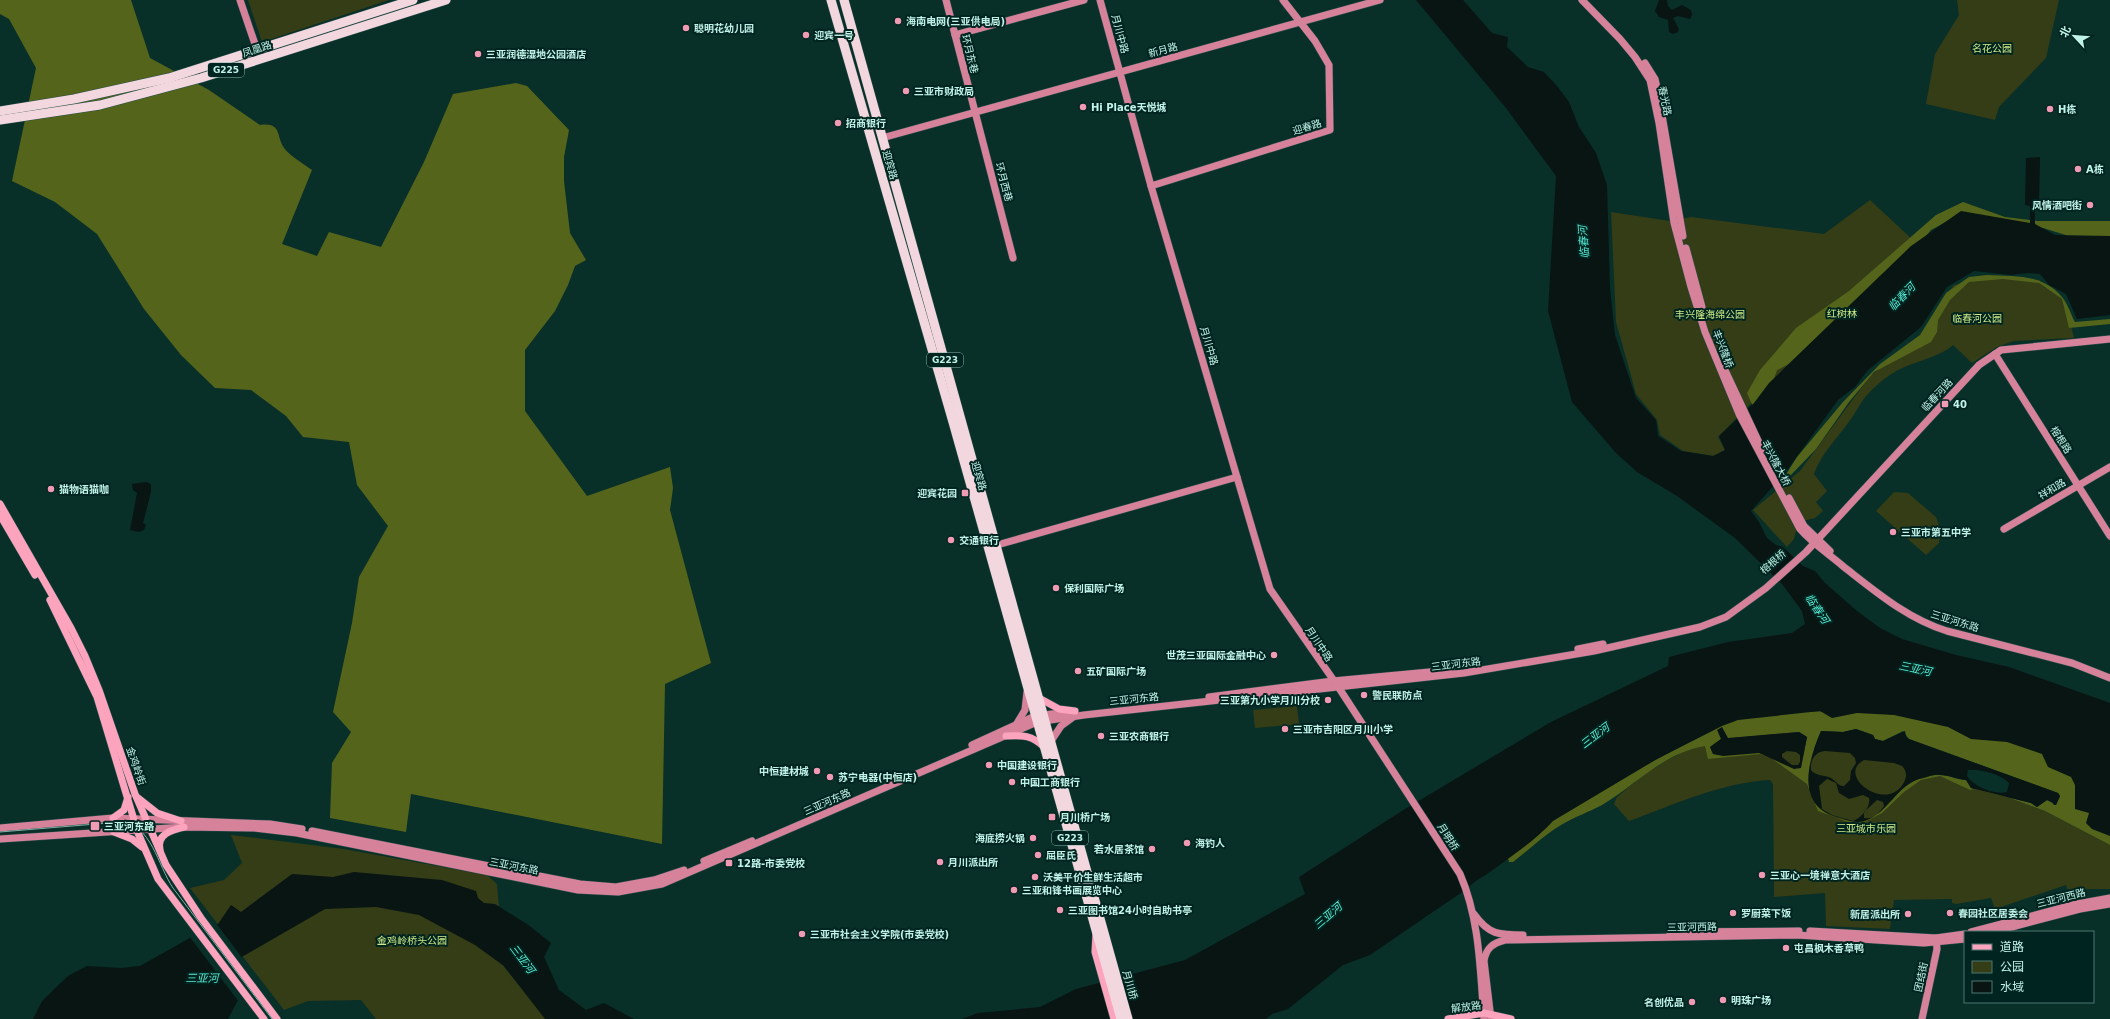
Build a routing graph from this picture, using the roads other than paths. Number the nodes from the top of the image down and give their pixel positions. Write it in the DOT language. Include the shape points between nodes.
graph roads {
  1 [pos="240,0"];
  2 [pos="413,0"];
  3 [pos="446,0"];
  4 [pos="831,0"];
  5 [pos="844,0"];
  6 [pos="946,0"];
  7 [pos="1084,0"];
  8 [pos="1100,0"];
  9 [pos="1283,0"];
  10 [pos="1380,0"];
  11 [pos="1582,0"];
  12 [pos="1587,0"];
  13 [pos="1299,22"];
  14 [pos="955,35"];
  15 [pos="257,50"];
  16 [pos="1120,72"];
  17 [pos="0,111"];
  18 [pos="975,112"];
  19 [pos="0,120"];
  20 [pos="882,138"];
  21 [pos="1151,186"];
  22 [pos="1679,230"];
  23 [pos="1013,258"];
  24 [pos="2110,339"];
  25 [pos="1995,354"];
  26 [pos="1737,404"];
  27 [pos="2110,467"];
  28 [pos="1237,477"];
  29 [pos="2079,485"];
  30 [pos="0,504"];
  31 [pos="0,515"];
  32 [pos="2004,530"];
  33 [pos="2110,536"];
  34 [pos="1813,540"];
  35 [pos="997,545"];
  36 [pos="1765,586"];
  37 [pos="2110,673"];
  38 [pos="2110,678"];
  39 [pos="1333,681"];
  40 [pos="1028,688"];
  41 [pos="1339,688"];
  42 [pos="1038,698"];
  43 [pos="1076,713"];
  44 [pos="1040,719"];
  45 [pos="1015,726"];
  46 [pos="1006,736"];
  47 [pos="1048,744"];
  48 [pos="132,795"];
  49 [pos="113,818"];
  50 [pos="134,819"];
  51 [pos="145,819"];
  52 [pos="183,824"];
  53 [pos="0,828"];
  54 [pos="137,829"];
  55 [pos="149,829"];
  56 [pos="114,832"];
  57 [pos="0,839"];
  58 [pos="143,848"];
  59 [pos="161,855"];
  60 [pos="2110,898"];
  61 [pos="2110,904"];
  62 [pos="1473,910"];
  63 [pos="1975,931"];
  64 [pos="1997,931"];
  65 [pos="1964,934"];
  66 [pos="1964,939"];
  67 [pos="1936,941"];
  68 [pos="1104,959"];
  69 [pos="1488,1017"];
  70 [pos="264,1019"];
  71 [pos="277,1019"];
  72 [pos="1114,1019"];
  73 [pos="1121,1019"];
  74 [pos="1128,1019"];
  75 [pos="1448,1019"];
  76 [pos="1511,1019"];
  77 [pos="1922,1019"];
  1 -- 15 [label="main road"];
  2 -- 15 [label="highway, 凤凰路 / G225"];
  3 -- 19 [label="highway, 凤凰路 / G225" via="201,78 100,105"];
  4 -- 40 [label="highway, 迎宾路 / G223"];
  5 -- 20 [label="highway, 迎宾路 / G223"];
  6 -- 14 [label="main road, 环月东巷"];
  7 -- 14 [label="main road"];
  8 -- 16 [label="main road, 月川中路"];
  9 -- 13 [label="main road, 迎春路"];
  10 -- 13 [label="main road, 新月路"];
  11 -- 22 [label="main road, 春光路" via="1620,39 1650,80"];
  12 -- 22 [label="main road, 春光路" via="1625,38 1655,79 1664,122"];
  13 -- 16 [label="main road, 新月路"];
  13 -- 21 [label="main road, 迎春路" via="1315,41 1329,65 1330,130"];
  14 -- 18 [label="main road, 环月东巷"];
  15 -- 17 [label="highway, 凤凰路 / G225" via="169,78 127,88"];
  16 -- 18 [label="main road, 新月路"];
  16 -- 21 [label="main road, 月川中路"];
  18 -- 20 [label="main road, 新月路"];
  18 -- 23 [label="main road, 环月西巷"];
  20 -- 35 [label="highway, 迎宾路 / G223"];
  21 -- 28 [label="main road, 月川中路"];
  22 -- 26 [label="main road, 丰兴隆桥" via="1702,313"];
  24 -- 25 [label="main road, 临春河路" via="2001,350"];
  25 -- 29 [label="main road, 榕根路"];
  25 -- 34 [label="main road, 临春河路" via="1979,365"];
  26 -- 34 [label="main road, 丰兴隆大桥" via="1802,527"];
  27 -- 29 [label="main road, 祥和路"];
  28 -- 35 [label="main road"];
  28 -- 39 [label="main road, 月川中路" via="1270,589"];
  29 -- 32 [label="main road, 祥和路"];
  29 -- 33 [label="main road, 榕根路"];
  30 -- 48 [label="main road, 金鸡岭街" via="85,656 99,690"];
  31 -- 48 [label="main road, 金鸡岭街" via="52,603 85,670"];
  34 -- 36 [label="main road, 榕根桥"];
  34 -- 37 [label="main road, 三亚河东路" via="1886,594 1928,620 2077,660"];
  34 -- 38 [label="main road, 三亚河东路" via="1898,608 1926,624 2077,664"];
  35 -- 42 [label="highway, 迎宾路 / G223"];
  36 -- 39 [label="main road, 三亚河东路" via="1723,614 1676,628 1468,668"];
  36 -- 41 [label="main road, 三亚河东路" via="1726,617 1700,627 1536,662"];
  39 -- 41 [label="main road, 月川中路"];
  39 -- 43 [label="main road, 三亚河东路"];
  40 -- 44 [label="highway, 迎宾路 / G223"];
  40 -- 45 [label="main road" via="1025,710"];
  41 -- 43 [label="main road, 三亚河东路"];
  41 -- 62 [label="main road, 月明桥" via="1460,874"];
  42 -- 43 [label="main road" via="1059,709"];
  42 -- 44 [label="highway, 迎宾路 / G223"];
  43 -- 44 [label="main road, 三亚河东路"];
  43 -- 47 [label="main road"];
  44 -- 45 [label="main road, 三亚河东路"];
  44 -- 46 [label="main road, 三亚河东路"];
  44 -- 47 [label="highway, 迎宾路 / G223"];
  45 -- 52 [label="main road, 三亚河东路" via="682,870 654,880 616,887 580,884 270,824"];
  46 -- 47 [label="main road" via="1028,736"];
  46 -- 52 [label="main road, 三亚河东路" via="662,884 618,892 578,890 297,833"];
  47 -- 68 [label="highway, 迎宾路 / G223"];
  47 -- 68 [label="highway, 迎宾路 / G223"];
  48 -- 49 [label="main road" via="124,810"];
  48 -- 50 [label="main road, 金鸡岭街"];
  48 -- 51 [label="main road, 金鸡岭街"];
  48 -- 52 [label="main road" via="157,813"];
  49 -- 50 [label="main road, 三亚河东路"];
  49 -- 53 [label="main road, 三亚河东路"];
  50 -- 51 [label="main road, 三亚河东路"];
  50 -- 54 [label="main road, 金鸡岭街"];
  51 -- 52 [label="main road, 三亚河东路"];
  51 -- 55 [label="main road, 金鸡岭街"];
  52 -- 55 [label="main road, 三亚河东路"];
  52 -- 59 [label="main road" via="165,834 160,842"];
  54 -- 55 [label="main road, 三亚河东路"];
  54 -- 56 [label="main road, 三亚河东路"];
  54 -- 58 [label="main road, 金鸡岭街"];
  55 -- 59 [label="main road, 金鸡岭街"];
  56 -- 57 [label="main road, 三亚河东路"];
  56 -- 58 [label="main road" via="132,839"];
  58 -- 70 [label="main road, 金鸡岭街" via="158,879"];
  59 -- 71 [label="main road, 金鸡岭街" via="201,918"];
  60 -- 63 [label="main road, 三亚河西路"];
  61 -- 64 [label="main road, 三亚河西路" via="2080,909"];
  62 -- 67 [label="main road, 三亚河西路" via="1488,930 1494,933 1528,935 1788,930"];
  62 -- 69 [label="main road"];
  65 -- 67 [label="main road, 三亚河西路"];
  66 -- 67 [label="main road, 三亚河西路"];
  67 -- 69 [label="main road, 三亚河西路" via="1797,935 1505,940 1489,947 1484,961"];
  67 -- 77 [label="main road, 团结街" via="1937,949"];
  68 -- 72 [label="main road"];
  68 -- 73 [label="highway, 月川桥 / G223"];
  68 -- 74 [label="highway, 月川桥 / G223"];
  69 -- 75 [label="main road, 解放路"];
  69 -- 76 [label="main road, 解放路"];
}
